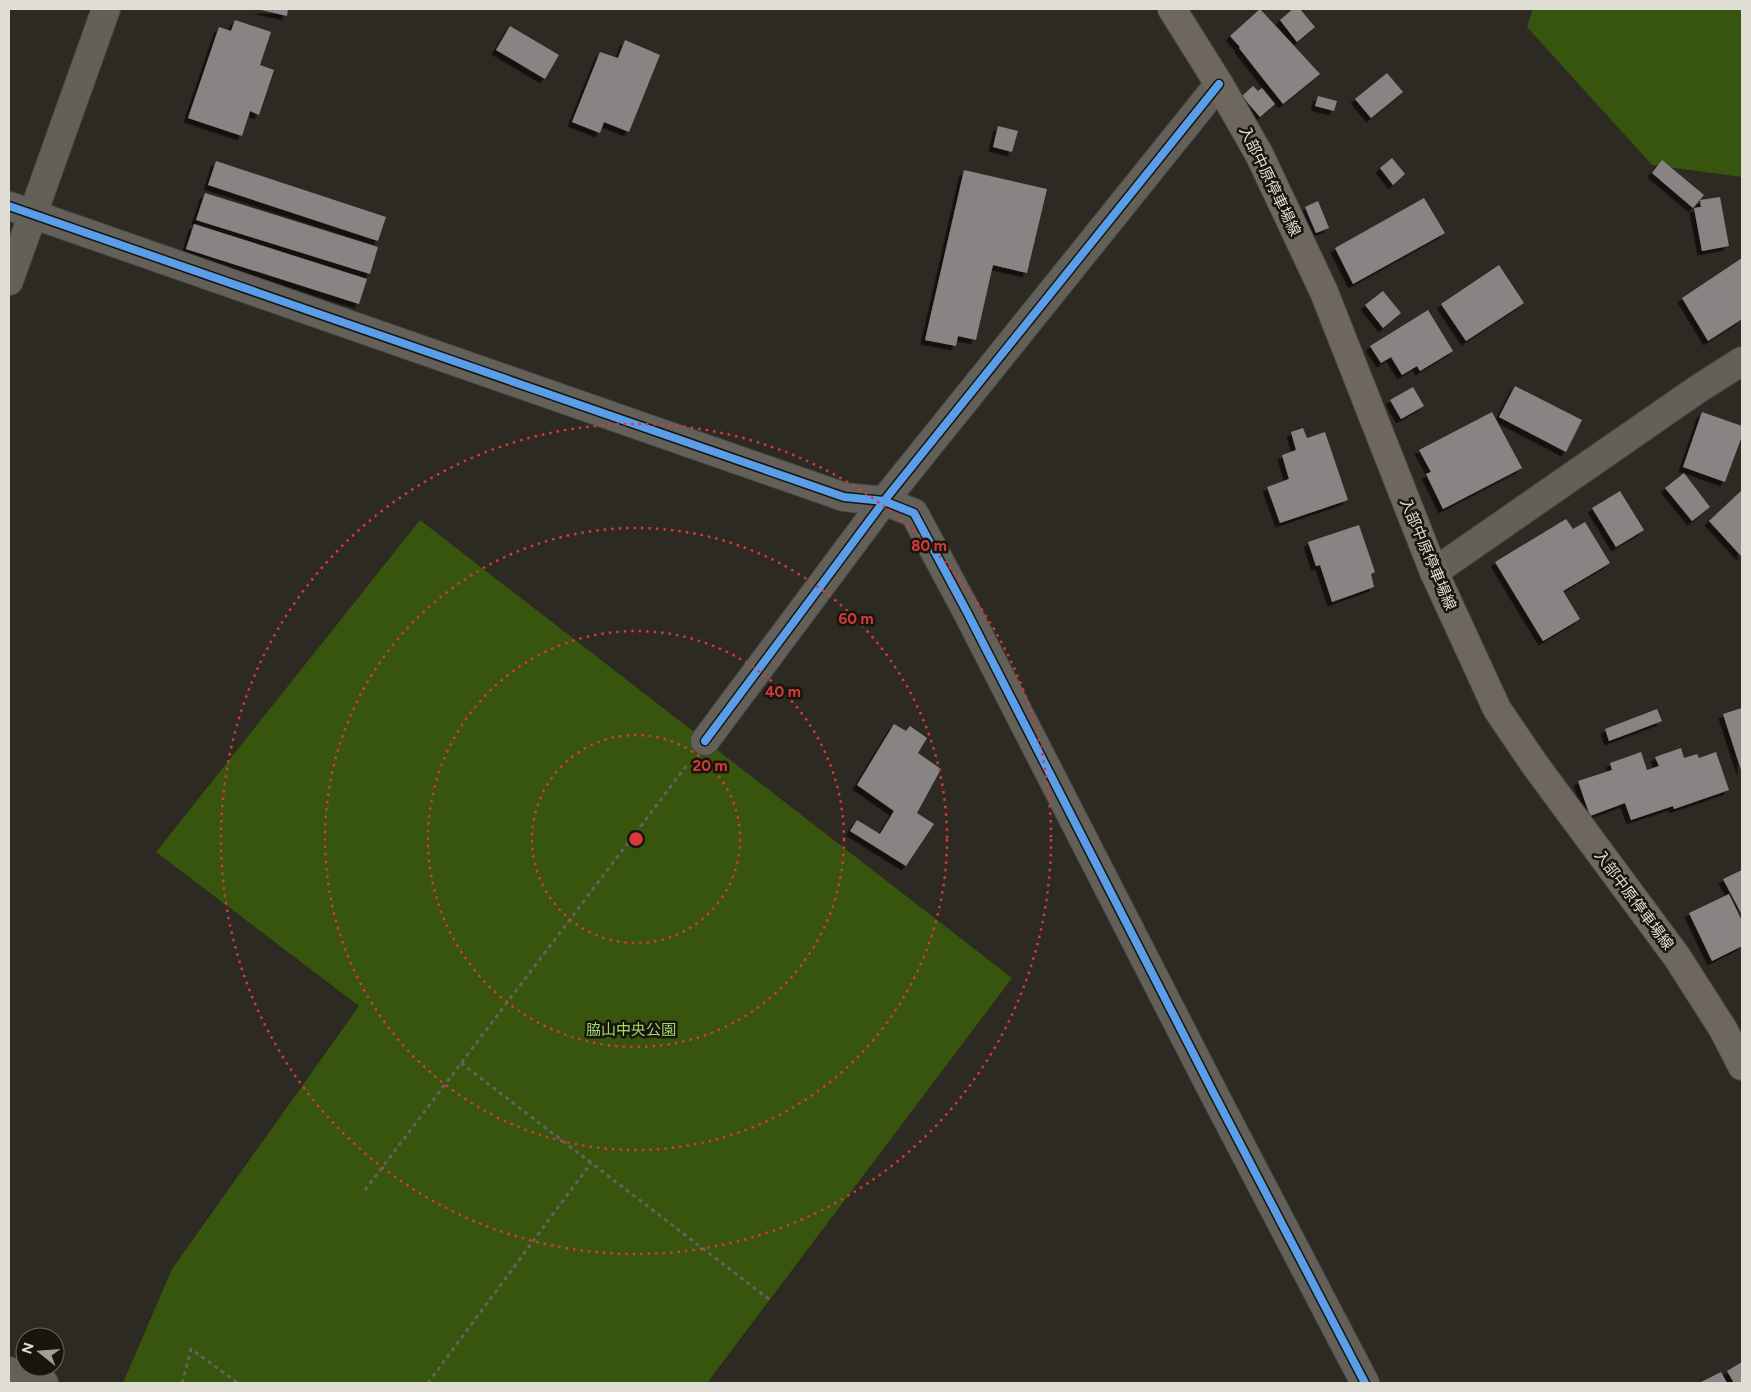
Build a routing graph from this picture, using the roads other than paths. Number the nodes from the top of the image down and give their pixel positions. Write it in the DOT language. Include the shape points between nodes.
graph roads {
  1 [pos="106,9"];
  2 [pos="1172,9"];
  3 [pos="1219,84"];
  4 [pos="20,210"];
  5 [pos="9,281"];
  6 [pos="1742,361"];
  7 [pos="884,501"];
  8 [pos="1434,572"];
  9 [pos="705,741"];
  10 [pos="1738,1048"];
  11 [pos="9,1371"];
  12 [pos="44,1383"];
  13 [pos="1365,1383"];
  1 -- 4 [label="street"];
  2 -- 3 [label="main road, 入部中原停車場線"];
  3 -- 7 [label="street"];
  3 -- 8 [label="main road, 入部中原停車場線" via="1259,154 1324,292"];
  4 -- 5 [label="street"];
  4 -- 7 [label="street" via="844,498"];
  6 -- 8 [label="street" via="1698,388"];
  7 -- 9 [label="street"];
  7 -- 13 [label="street" via="914,513"];
  8 -- 10 [label="main road, 入部中原停車場線" via="1497,709 1677,957"];
  11 -- 12 [label="street"];
}
